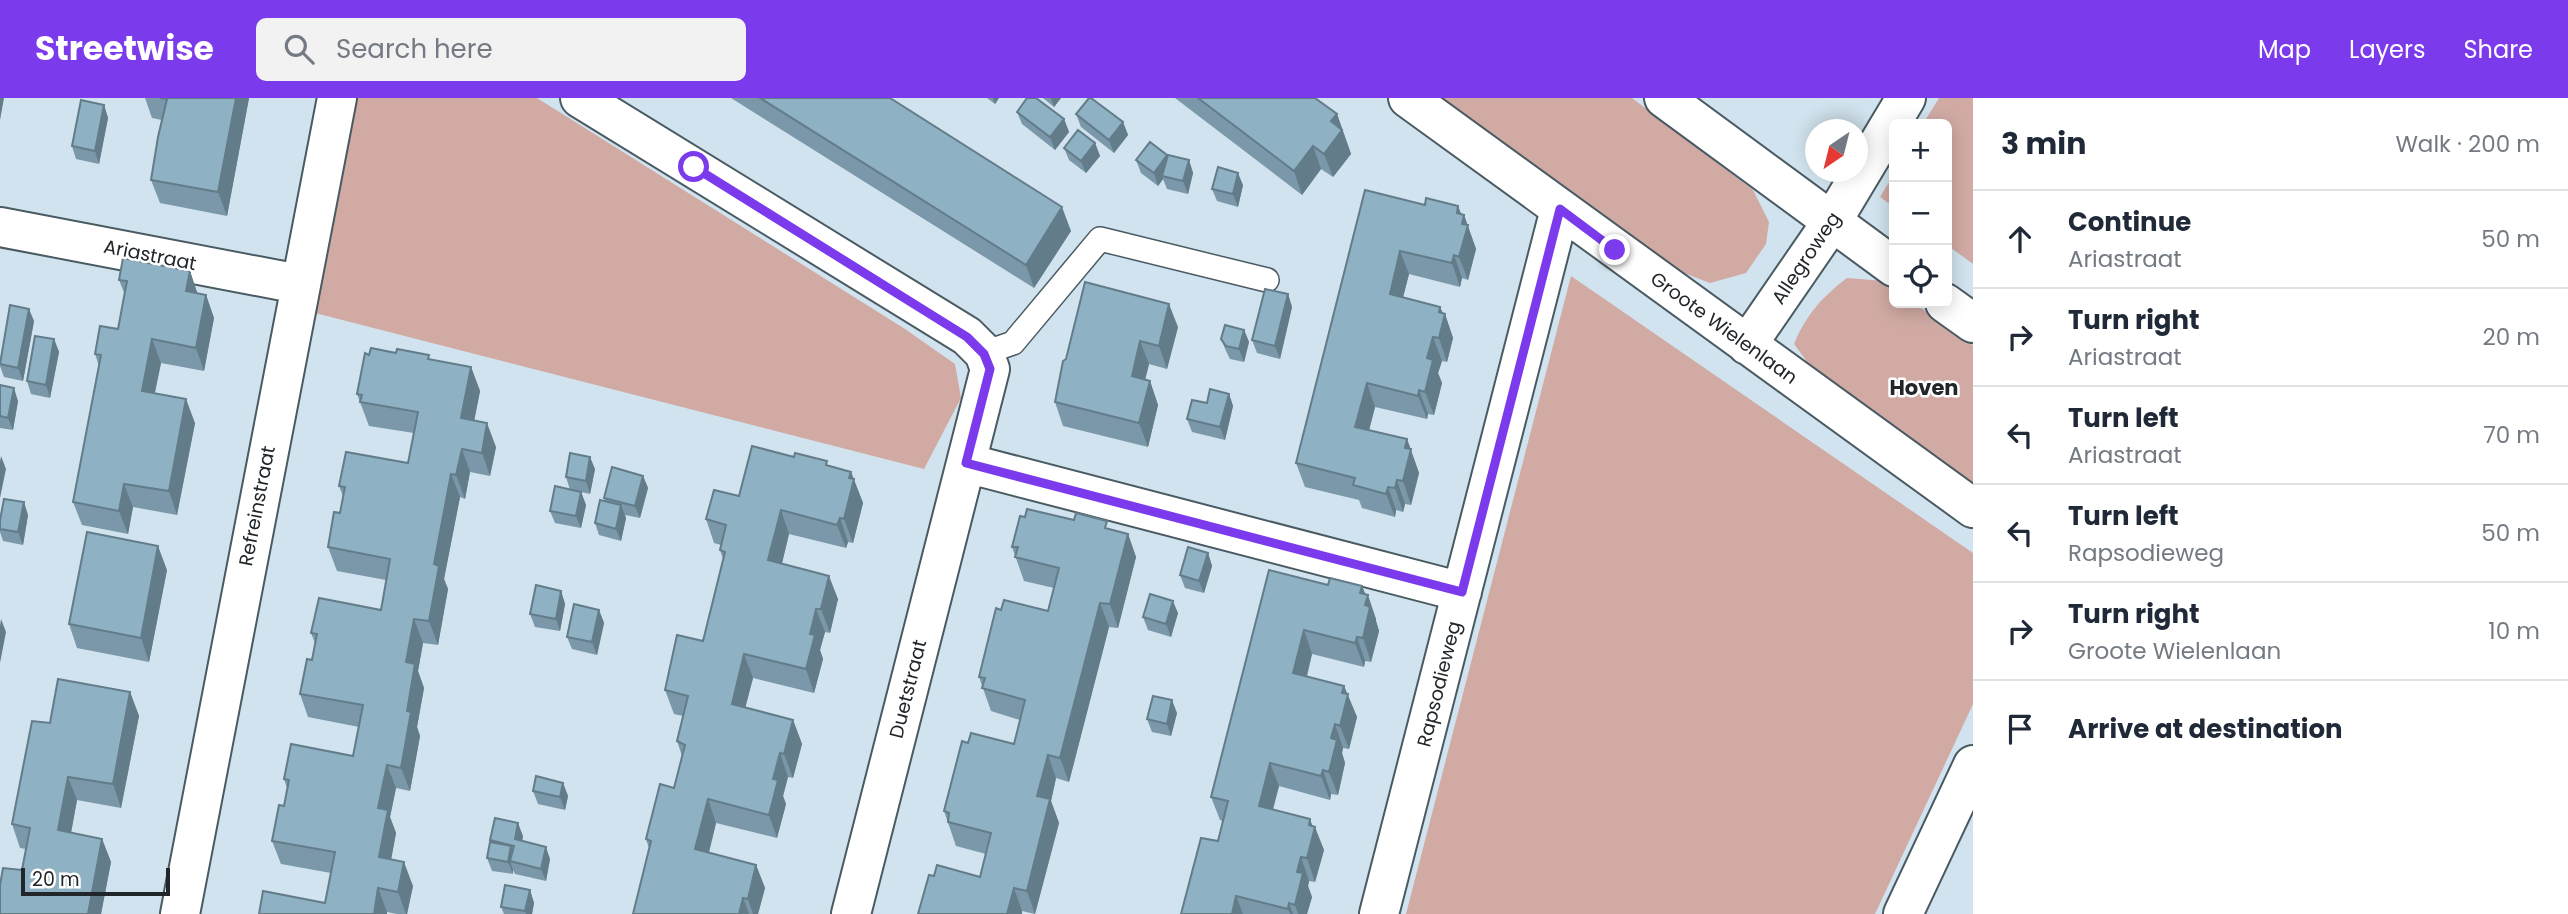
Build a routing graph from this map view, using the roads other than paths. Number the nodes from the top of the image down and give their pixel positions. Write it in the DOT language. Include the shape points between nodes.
graph roads {
  1 [pos="337,98"];
  2 [pos="580,98"];
  3 [pos="1408,98"];
  4 [pos="1664,98"];
  5 [pos="1906,98"];
  6 [pos="1560,209"];
  7 [pos="1831,223"];
  8 [pos="0,227"];
  9 [pos="1889,264"];
  10 [pos="1267,280"];
  11 [pos="299,284"];
  12 [pos="1952,308"];
  13 [pos="1973,323"];
  14 [pos="1747,345"];
  15 [pos="984,354"];
  16 [pos="966,463"];
  17 [pos="1973,508"];
  18 [pos="1462,592"];
  19 [pos="1973,765"];
  20 [pos="180,914"];
  21 [pos="851,914"];
  22 [pos="1379,914"];
  23 [pos="1903,914"];
  1 -- 11 [label="street, Refreinstraat"];
  2 -- 15 [label="street" via="967,337"];
  3 -- 6 [label="street, Groote Wielenlaan"];
  4 -- 7 [label="street"];
  5 -- 7 [label="street, Allegroweg"];
  6 -- 14 [label="street, Groote Wielenlaan"];
  6 -- 18 [label="street, Rapsodieweg"];
  7 -- 9 [label="street"];
  7 -- 14 [label="street, Allegroweg"];
  8 -- 11 [label="street, Ariastraat"];
  10 -- 15 [label="lane" via="1100,239 1013,343"];
  11 -- 20 [label="street, Refreinstraat"];
  12 -- 13 [label="street"];
  14 -- 17 [label="street, Groote Wielenlaan"];
  15 -- 16 [label="street" via="990,369"];
  16 -- 18 [label="street"];
  16 -- 21 [label="street, Duetstraat"];
  18 -- 22 [label="street, Rapsodieweg"];
  19 -- 23 [label="street"];
}
